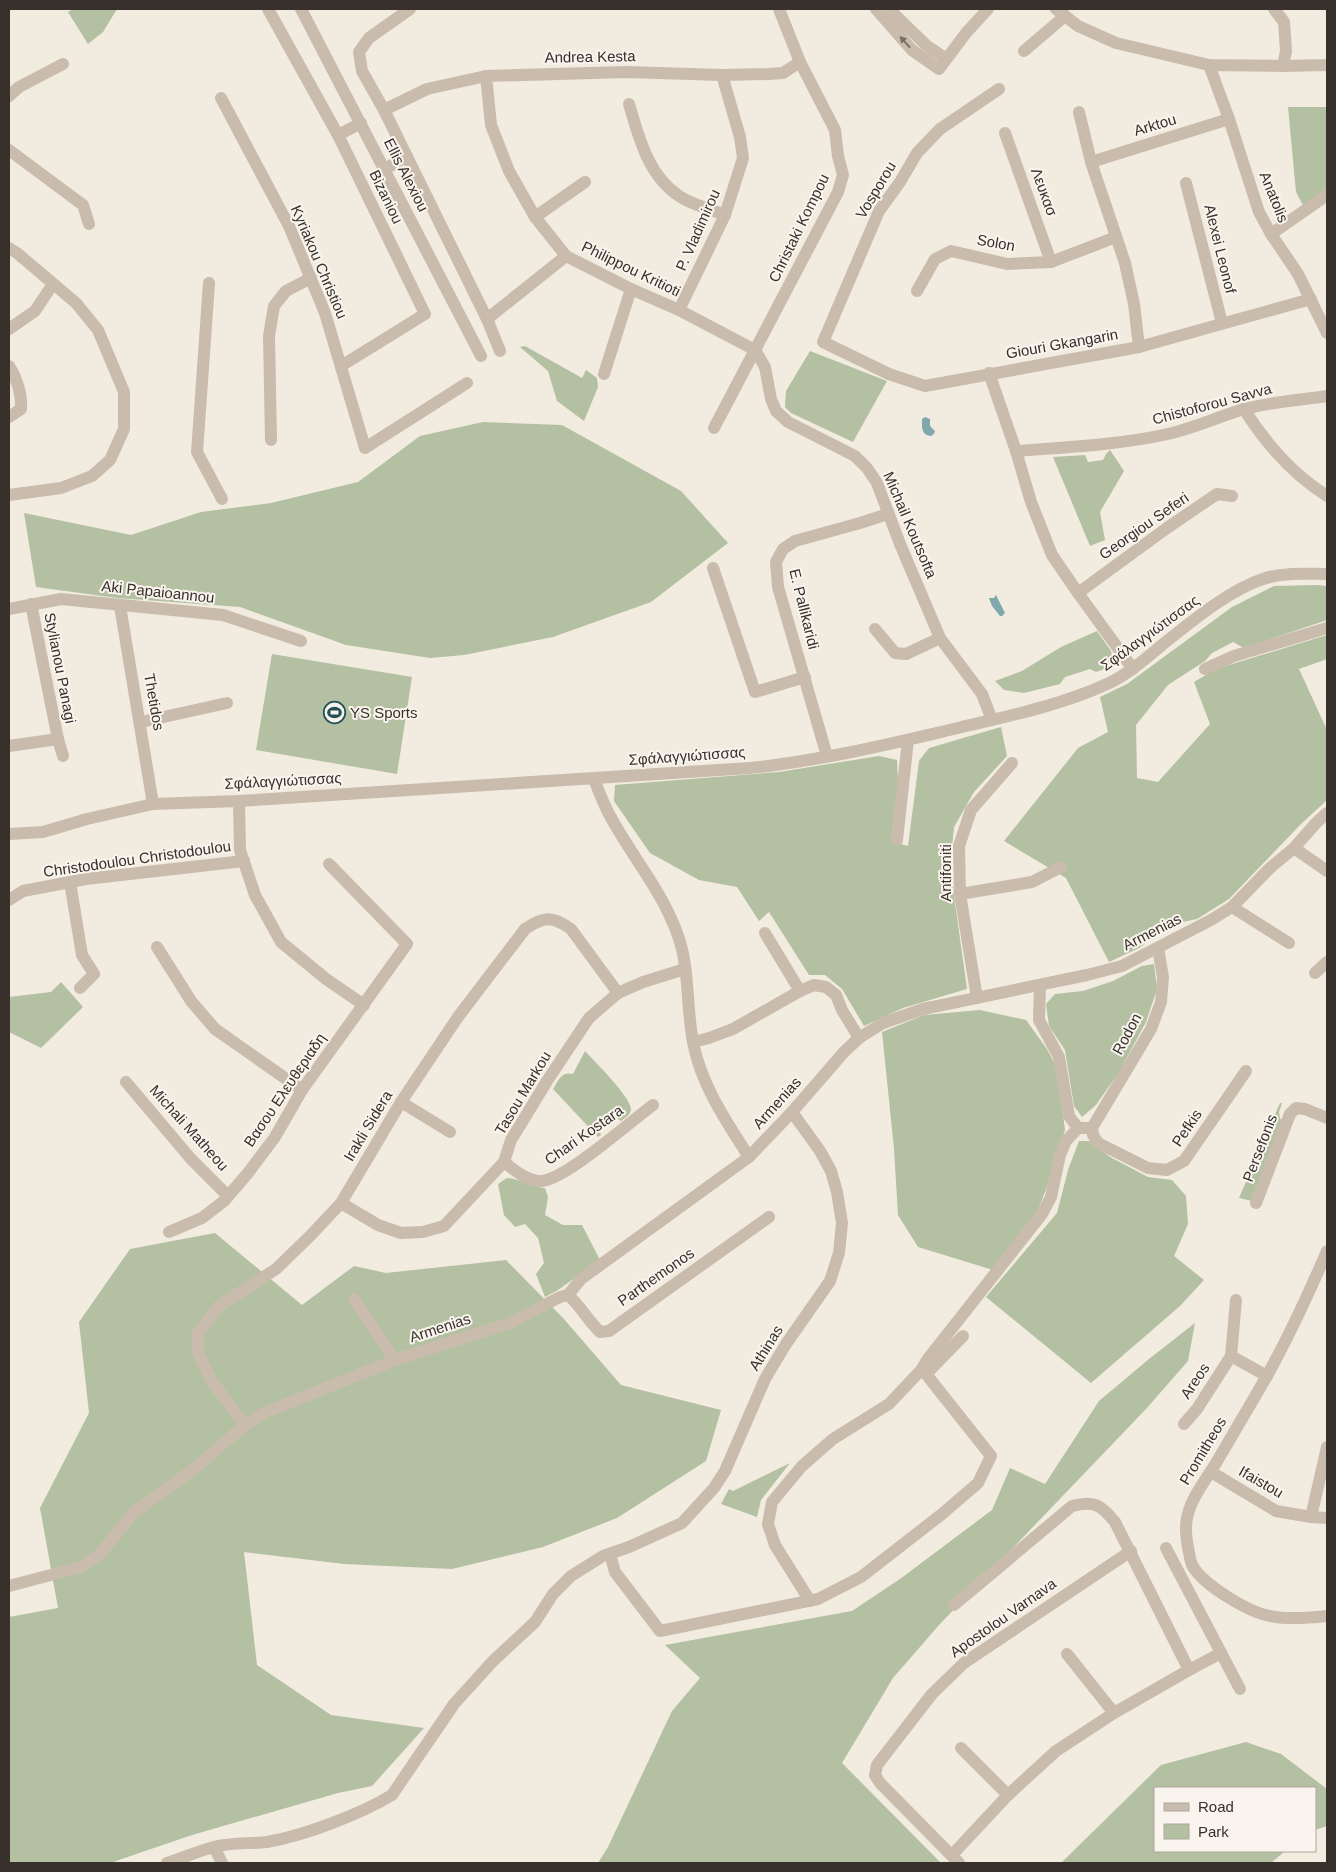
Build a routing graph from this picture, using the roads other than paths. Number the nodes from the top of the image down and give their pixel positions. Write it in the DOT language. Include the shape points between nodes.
graph roads {
  1 [pos="268,9"];
  2 [pos="301,9"];
  3 [pos="410,9"];
  4 [pos="779,9"];
  5 [pos="876,9"];
  6 [pos="890,9"];
  7 [pos="988,9"];
  8 [pos="1274,9"];
  9 [pos="1061,12"];
  10 [pos="1024,51"];
  11 [pos="800,62"];
  12 [pos="63,64"];
  13 [pos="942,64"];
  14 [pos="1327,64"];
  15 [pos="1209,65"];
  16 [pos="1284,66"];
  17 [pos="722,74"];
  18 [pos="486,76"];
  19 [pos="999,89"];
  20 [pos="9,96"];
  21 [pos="221,98"];
  22 [pos="629,104"];
  23 [pos="384,110"];
  24 [pos="1080,112"];
  25 [pos="1229,119"];
  26 [pos="361,123"];
  27 [pos="1005,133"];
  28 [pos="338,135"];
  29 [pos="9,150"];
  30 [pos="407,156"];
  31 [pos="1091,162"];
  32 [pos="385,169"];
  33 [pos="585,182"];
  34 [pos="1186,183"];
  35 [pos="1327,194"];
  36 [pos="725,215"];
  37 [pos="535,217"];
  38 [pos="89,224"];
  39 [pos="1271,234"];
  40 [pos="1116,237"];
  41 [pos="9,248"];
  42 [pos="566,256"];
  43 [pos="1051,262"];
  44 [pos="311,278"];
  45 [pos="53,284"];
  46 [pos="209,284"];
  47 [pos="630,289"];
  48 [pos="917,291"];
  49 [pos="1311,299"];
  50 [pos="679,310"];
  51 [pos="487,319"];
  52 [pos="1222,323"];
  53 [pos="9,329"];
  54 [pos="1327,333"];
  55 [pos="823,342"];
  56 [pos="1139,347"];
  57 [pos="755,350"];
  58 [pos="500,351"];
  59 [pos="481,356"];
  60 [pos="9,366"];
  61 [pos="341,366"];
  62 [pos="989,373"];
  63 [pos="604,374"];
  64 [pos="467,383"];
  65 [pos="1327,396"];
  66 [pos="1244,409"];
  67 [pos="9,417"];
  68 [pos="714,428"];
  69 [pos="271,440"];
  70 [pos="1016,452"];
  71 [pos="9,495"];
  72 [pos="1232,496"];
  73 [pos="1327,496"];
  74 [pos="222,499"];
  75 [pos="888,514"];
  76 [pos="713,568"];
  77 [pos="1327,574"];
  78 [pos="1078,593"];
  79 [pos="31,604"];
  80 [pos="120,606"];
  81 [pos="9,609"];
  82 [pos="1327,628"];
  83 [pos="875,629"];
  84 [pos="940,638"];
  85 [pos="301,641"];
  86 [pos="1133,669"];
  87 [pos="1204,669"];
  88 [pos="805,677"];
  89 [pos="227,703"];
  90 [pos="992,720"];
  91 [pos="141,722"];
  92 [pos="58,739"];
  93 [pos="908,740"];
  94 [pos="9,746"];
  95 [pos="63,756"];
  96 [pos="827,756"];
  97 [pos="1012,763"];
  98 [pos="594,779"];
  99 [pos="239,801"];
  100 [pos="154,804"];
  101 [pos="1327,813"];
  102 [pos="9,834"];
  103 [pos="897,840"];
  104 [pos="1294,848"];
  105 [pos="244,861"];
  106 [pos="329,864"];
  107 [pos="1061,867"];
  108 [pos="1327,871"];
  109 [pos="70,882"];
  110 [pos="960,894"];
  111 [pos="9,900"];
  112 [pos="1232,907"];
  113 [pos="765,933"];
  114 [pos="1289,943"];
  115 [pos="157,947"];
  116 [pos="1158,948"];
  117 [pos="1327,962"];
  118 [pos="685,969"];
  119 [pos="1315,973"];
  120 [pos="1040,985"];
  121 [pos="80,988"];
  122 [pos="800,991"];
  123 [pos="618,993"];
  124 [pos="977,998"];
  125 [pos="364,1005"];
  126 [pos="859,1038"];
  127 [pos="692,1042"];
  128 [pos="1246,1071"];
  129 [pos="126,1082"];
  130 [pos="302,1090"];
  131 [pos="400,1102"];
  132 [pos="653,1105"];
  133 [pos="792,1112"];
  134 [pos="1327,1118"];
  135 [pos="1078,1128"];
  136 [pos="1092,1128"];
  137 [pos="450,1132"];
  138 [pos="749,1157"];
  139 [pos="504,1162"];
  140 [pos="228,1196"];
  141 [pos="341,1202"];
  142 [pos="1256,1203"];
  143 [pos="770,1217"];
  144 [pos="169,1232"];
  145 [pos="1327,1251"];
  146 [pos="568,1295"];
  147 [pos="354,1299"];
  148 [pos="1236,1300"];
  149 [pos="963,1336"];
  150 [pos="1231,1356"];
  151 [pos="395,1360"];
  152 [pos="924,1371"];
  153 [pos="1267,1376"];
  154 [pos="1184,1424"];
  155 [pos="245,1425"];
  156 [pos="1327,1447"];
  157 [pos="1211,1472"];
  158 [pos="1311,1517"];
  159 [pos="1327,1518"];
  160 [pos="1166,1548"];
  161 [pos="1131,1551"];
  162 [pos="610,1554"];
  163 [pos="1192,1565"];
  164 [pos="1177,1571"];
  165 [pos="9,1586"];
  166 [pos="810,1601"];
  167 [pos="954,1605"];
  168 [pos="1327,1616"];
  169 [pos="1221,1653"];
  170 [pos="1067,1654"];
  171 [pos="1189,1670"];
  172 [pos="1240,1688"];
  173 [pos="1114,1713"];
  174 [pos="961,1748"];
  175 [pos="1008,1795"];
  176 [pos="214,1847"];
  177 [pos="955,1859"];
  178 [pos="167,1863"];
  179 [pos="222,1863"];
  1 -- 28 [label="street, Bizaniou"];
  2 -- 26 [label="street, Ellis Alexiou"];
  3 -- 23 [label="street, Ellis Alexiou" via="369,38 359,52 362,71"];
  4 -- 11 [label="street, Christaki Kompou"];
  13 -- 5 [label="street, one-way" via="912,50"];
  6 -- 13 [label="street"];
  7 -- 13 [label="street"];
  8 -- 16 [label="street" via="1284,22"];
  9 -- 10 [label="street"];
  9 -- 15 [label="street" via="1078,26 1116,44"];
  11 -- 17 [label="street, Andrea Kesta" via="783,73"];
  11 -- 57 [label="street, Christaki Kompou" via="835,130 843,175 838,192"];
  12 -- 20 [label="street" via="19,87"];
  14 -- 16 [label="street"];
  15 -- 16 [label="street"];
  15 -- 25 [label="street, Anatolis"];
  17 -- 18 [label="street, Andrea Kesta" via="627,72"];
  17 -- 36 [label="street, P. Vladimirou" via="743,158"];
  18 -- 23 [label="street, Andrea Kesta" via="427,89"];
  18 -- 37 [label="street, Philippou Kritioti" via="491,125 509,171"];
  19 -- 55 [label="street, Vosporou" via="940,128 916,153 879,210"];
  21 -- 44 [label="street, Kyriakou Christiou" via="288,226"];
  22 -- 36 [label="street" via="642,146 659,178 680,196"];
  23 -- 30 [label="street, Ellis Alexiou"];
  24 -- 31 [label="street"];
  25 -- 31 [label="street, Arktou"];
  25 -- 39 [label="street, Anatolis" via="1259,212"];
  26 -- 28 [label="street"];
  26 -- 32 [label="street, Ellis Alexiou"];
  27 -- 43 [label="street, Λευκασ"];
  28 -- 61 [label="street, Bizaniou" via="424,314"];
  29 -- 38 [label="street" via="83,205"];
  30 -- 32 [label="street"];
  30 -- 51 [label="street, Ellis Alexiou"];
  31 -- 40 [label="street"];
  32 -- 59 [label="street, Ellis Alexiou"];
  33 -- 37 [label="street"];
  34 -- 52 [label="street, Alexei Leonof"];
  35 -- 39 [label="street"];
  36 -- 50 [label="street, P. Vladimirou"];
  37 -- 42 [label="street, Philippou Kritioti"];
  39 -- 49 [label="street, Anatolis"];
  40 -- 43 [label="street, Solon"];
  40 -- 56 [label="street" via="1134,304"];
  41 -- 45 [label="street"];
  42 -- 47 [label="street, Philippou Kritioti"];
  42 -- 51 [label="street"];
  43 -- 48 [label="street, Solon" via="1007,264 951,251 935,259"];
  44 -- 61 [label="street, Kyriakou Christiou"];
  44 -- 69 [label="street" via="286,291 274,306 269,336"];
  45 -- 53 [label="street" via="35,311"];
  45 -- 71 [label="street" via="76,303 98,330 124,392 124,429 110,460 92,476 61,488"];
  46 -- 74 [label="street" via="197,452"];
  47 -- 50 [label="street, Philippou Kritioti"];
  47 -- 63 [label="street"];
  49 -- 52 [label="street, Giouri Gkangarin"];
  49 -- 54 [label="street, Anatolis"];
  50 -- 57 [label="street, Philippou Kritioti"];
  51 -- 58 [label="street, Ellis Alexiou"];
  52 -- 56 [label="street, Giouri Gkangarin"];
  55 -- 62 [label="street, Giouri Gkangarin" via="889,374 925,386"];
  56 -- 62 [label="street, Giouri Gkangarin"];
  57 -- 68 [label="street, Christaki Kompou"];
  57 -- 75 [label="street, Michail Koutsofta" via="765,367 770,399 776,411 788,422 855,456 877,483"];
  60 -- 67 [label="street" via="16,378 21,400 21,409"];
  61 -- 64 [label="street, Kyriakou Christiou" via="365,448"];
  62 -- 70 [label="street"];
  65 -- 66 [label="street, Chistoforou Savva"];
  66 -- 70 [label="street, Chistoforou Savva" via="1167,434"];
  66 -- 73 [label="street" via="1261,437 1283,461"];
  70 -- 78 [label="street" via="1030,502 1052,554"];
  72 -- 78 [label="street, Georgiou Seferi" via="1217,494"];
  75 -- 84 [label="street, Michail Koutsofta"];
  75 -- 88 [label="street, E. Pallikaridi" via="795,541 782,549 776,562 778,587"];
  76 -- 88 [label="street" via="755,692"];
  77 -- 86 [label="street, Σφάλαγγιώτισσας" via="1265,578 1243,588 1192,621"];
  78 -- 86 [label="street"];
  79 -- 80 [label="street, Aki Papaioannou" via="61,599"];
  79 -- 81 [label="street, Aki Papaioannou"];
  79 -- 92 [label="street, Stylianou Panagi"];
  80 -- 85 [label="street, Aki Papaioannou" via="223,615"];
  80 -- 91 [label="street, Thetidos"];
  82 -- 87 [label="street" via="1234,656"];
  83 -- 84 [label="street" via="895,653 906,654"];
  84 -- 90 [label="street, Michail Koutsofta" via="982,694"];
  86 -- 90 [label="street, Σφάλαγγιώτισσας" via="1073,699"];
  88 -- 96 [label="street, E. Pallikaridi"];
  89 -- 91 [label="street"];
  90 -- 93 [label="street, Σφάλαγγιώτισσας"];
  91 -- 100 [label="street, Thetidos"];
  92 -- 94 [label="street, Stylianou Panagi"];
  92 -- 95 [label="street, Stylianou Panagi"];
  93 -- 96 [label="street, Σφάλαγγιώτισσας"];
  93 -- 103 [label="street"];
  96 -- 98 [label="street, Σφάλαγγιώτισσας" via="750,768"];
  97 -- 110 [label="street, Antifoniti" via="971,810 959,846"];
  98 -- 99 [label="street, Σφάλαγγιώτισσας"];
  98 -- 118 [label="street" via="607,811 664,903 678,934"];
  99 -- 100 [label="street, Σφάλαγγιώτισσας"];
  99 -- 105 [label="street" via="240,850"];
  100 -- 102 [label="street, Σφάλαγγιώτισσας" via="87,818 43,832"];
  101 -- 104 [label="street, Armenias"];
  104 -- 108 [label="street"];
  104 -- 112 [label="street, Armenias"];
  105 -- 109 [label="street, Christodoulou Christodoulou"];
  105 -- 125 [label="street" via="255,895 281,942 326,980"];
  106 -- 125 [label="street, Βασου Ελευθεριαδη" via="407,944"];
  107 -- 110 [label="street" via="1032,882"];
  109 -- 111 [label="street, Christodoulou Christodoulou" via="22,891"];
  109 -- 121 [label="street" via="82,955 94,974"];
  110 -- 124 [label="street, Antifoniti"];
  112 -- 114 [label="street"];
  112 -- 116 [label="street, Armenias"];
  113 -- 122 [label="street"];
  115 -- 130 [label="street" via="191,1001 215,1028"];
  116 -- 120 [label="street, Armenias" via="1122,966"];
  116 -- 136 [label="street, Rodon" via="1163,977 1161,1002 1151,1029"];
  117 -- 119 [label="street"];
  118 -- 123 [label="street, Tasou Markou"];
  118 -- 127 [label="street"];
  120 -- 124 [label="street, Armenias"];
  120 -- 135 [label="street" via="1040,1020 1059,1057 1069,1116"];
  122 -- 126 [label="street" via="814,985 826,987 836,995"];
  122 -- 127 [label="street" via="733,1029"];
  123 -- 131 [label="street, Irakli Sidera" via="571,929 549,919 535,922 526,929 458,1017"];
  123 -- 139 [label="street, Tasou Markou" via="589,1018 575,1038 511,1140"];
  124 -- 126 [label="street, Armenias" via="923,1009 883,1023"];
  125 -- 130 [label="street, Βασου Ελευθεριαδη"];
  126 -- 133 [label="street, Armenias"];
  127 -- 138 [label="street" via="701,1073 715,1103"];
  128 -- 136 [label="street, Pefkis" via="1184,1161 1168,1170 1148,1168 1098,1142"];
  129 -- 140 [label="street, Michali Matheou" via="191,1159"];
  130 -- 140 [label="street, Βασου Ελευθεριαδη" via="275,1136"];
  131 -- 137 [label="street"];
  131 -- 141 [label="street, Irakli Sidera"];
  132 -- 139 [label="street, Chari Kostara" via="555,1178 539,1181 520,1174"];
  133 -- 138 [label="street, Armenias"];
  133 -- 162 [label="street, Athinas" via="820,1151 837,1192 842,1223 839,1253 830,1281 765,1380 714,1488 682,1523"];
  134 -- 142 [label="street, Persefonis" via="1296,1108 1290,1114"];
  135 -- 136 [label="street"];
  135 -- 152 [label="street" via="1066,1141 1060,1155 1051,1197 1042,1214 927,1360"];
  138 -- 146 [label="street, Armenias" via="581,1278"];
  139 -- 141 [label="street, Tasou Markou" via="444,1226 423,1232 401,1234 378,1225"];
  140 -- 144 [label="street, Βασου Ελευθεριαδη" via="202,1218"];
  141 -- 155 [label="street, Irakli Sidera" via="276,1269 219,1306 198,1333 198,1353 210,1376"];
  143 -- 146 [label="street, Parthemonos" via="609,1331 600,1332"];
  145 -- 153 [label="street, Promitheos" via="1300,1314"];
  146 -- 151 [label="street, Armenias" via="560,1296 510,1323"];
  147 -- 151 [label="street"];
  148 -- 150 [label="street, Areos"];
  149 -- 152 [label="street"];
  150 -- 153 [label="street, Areos"];
  150 -- 154 [label="street, Areos"];
  151 -- 155 [label="street, Armenias" via="264,1413"];
  152 -- 166 [label="street" via="889,1404 833,1439 802,1466 772,1502 768,1524 775,1545"];
  152 -- 166 [label="street" via="991,1456 978,1483 861,1577"];
  153 -- 157 [label="street, Promitheos"];
  155 -- 165 [label="street, Armenias" via="193,1470 134,1512 100,1554 81,1567"];
  156 -- 158 [label="street"];
  157 -- 158 [label="street, Ifaistou" via="1276,1511"];
  157 -- 163 [label="street, Promitheos" via="1189,1510 1186,1532"];
  158 -- 159 [label="street, Ifaistou"];
  160 -- 164 [label="street"];
  161 -- 167 [label="street" via="1103,1507 1086,1502 1072,1506"];
  161 -- 171 [label="street"];
  161 -- 177 [label="street, Apostolou Varnava" via="964,1662 932,1694 877,1765 875,1774 880,1783"];
  162 -- 166 [label="street" via="615,1572 660,1631"];
  162 -- 176 [label="street, Athinas" via="586,1565 553,1594 535,1622 454,1704 392,1795 352,1814 284,1838"];
  163 -- 164 [label="street"];
  163 -- 168 [label="street" via="1211,1586 1244,1607 1271,1617"];
  164 -- 169 [label="street"];
  169 -- 171 [label="street"];
  169 -- 172 [label="street"];
  170 -- 173 [label="street"];
  171 -- 173 [label="street"];
  173 -- 175 [label="street" via="1056,1751"];
  174 -- 175 [label="street"];
  175 -- 177 [label="street"];
  176 -- 178 [label="street, Athinas"];
  176 -- 179 [label="street"];
}
